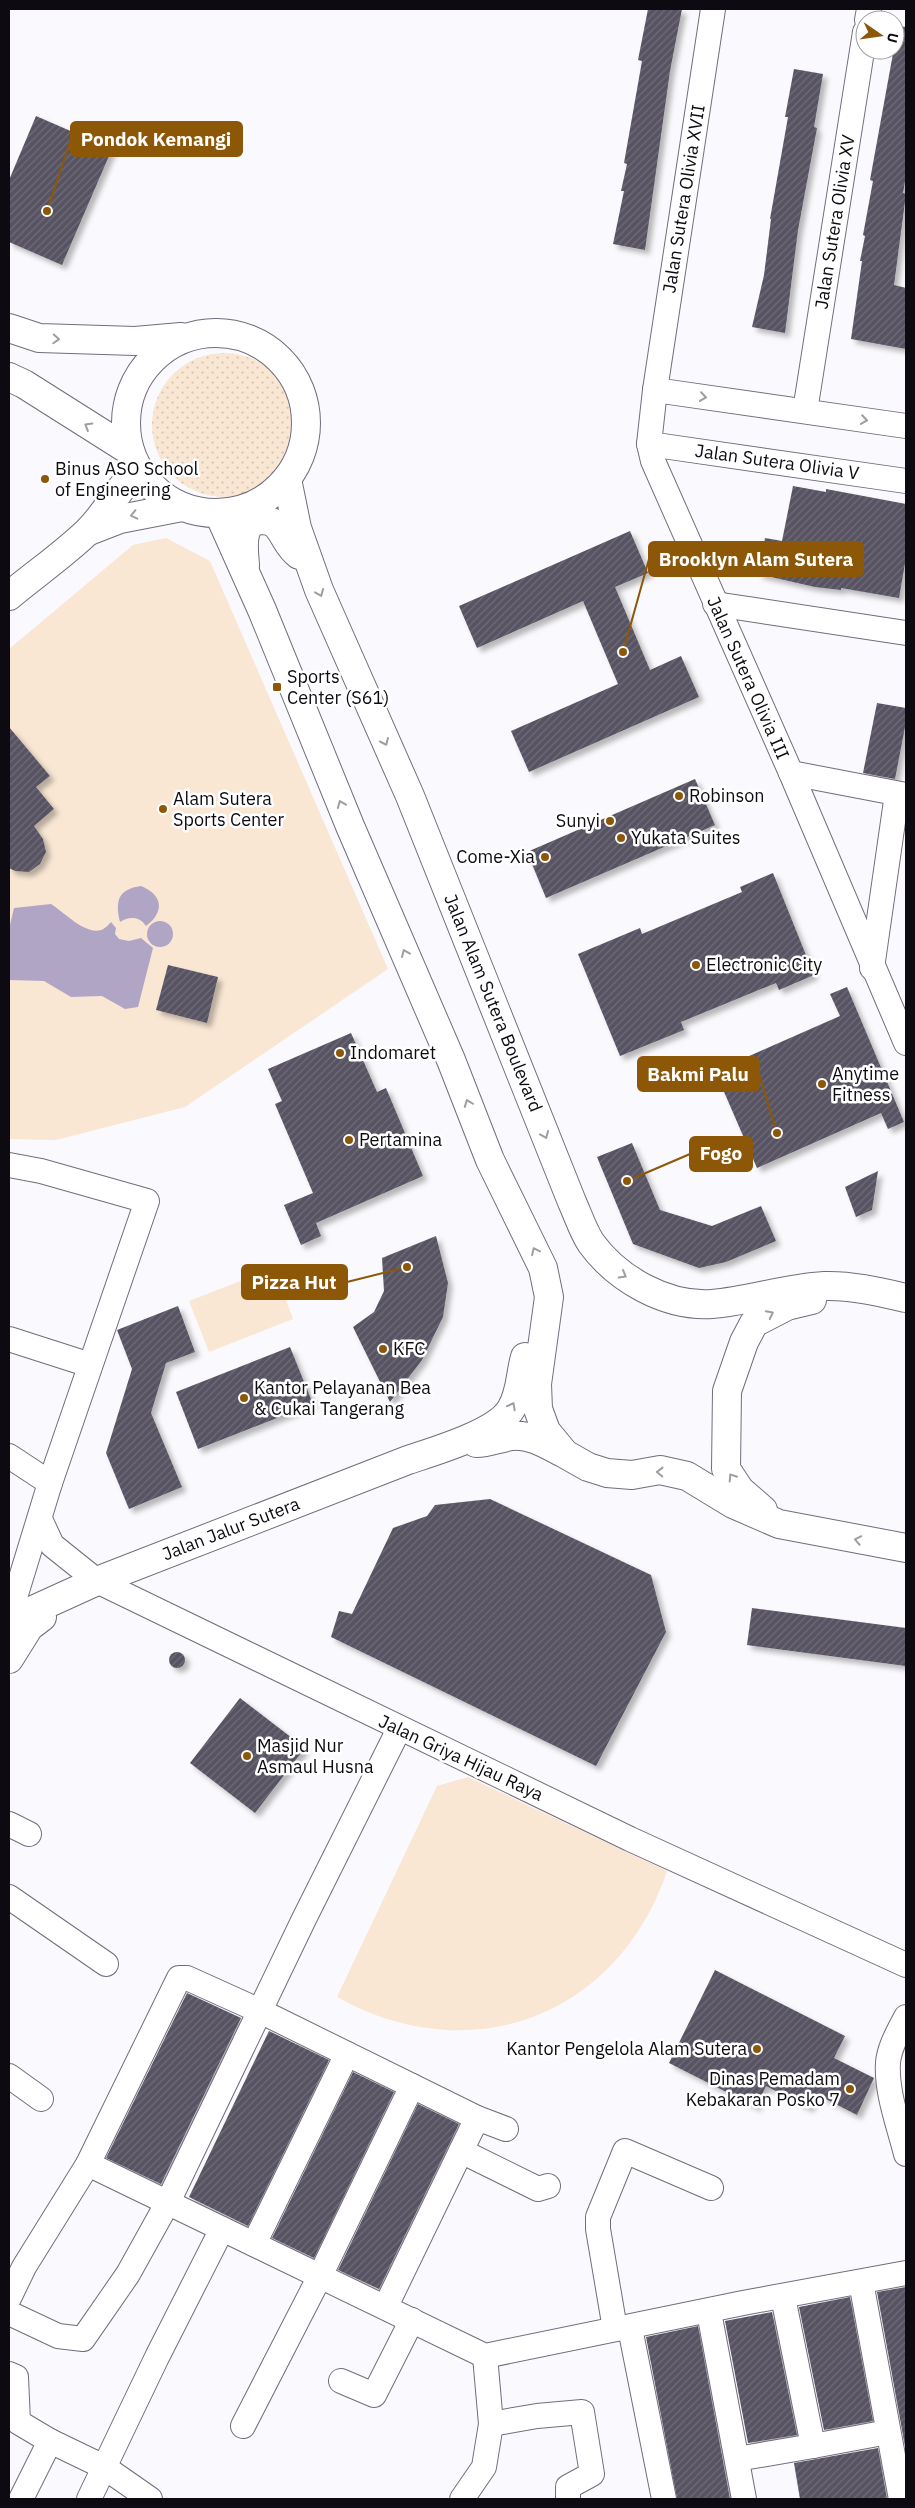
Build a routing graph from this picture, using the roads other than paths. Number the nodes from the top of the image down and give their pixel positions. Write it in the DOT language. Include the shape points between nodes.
graph roads {
  1 [pos="713,9"];
  2 [pos="861,60"];
  3 [pos="9,328"];
  4 [pos="185,337"];
  5 [pos="9,377"];
  6 [pos="655,390"];
  7 [pos="805,411"];
  8 [pos="906,426"];
  9 [pos="649,444"];
  10 [pos="134,460"];
  11 [pos="287,479"];
  12 [pos="906,481"];
  13 [pos="182,507"];
  14 [pos="219,514"];
  15 [pos="87,531"];
  16 [pos="308,560"];
  17 [pos="245,572"];
  18 [pos="9,596"];
  19 [pos="715,604"];
  20 [pos="906,633"];
  21 [pos="791,773"];
  22 [pos="902,794"];
  23 [pos="872,968"];
  24 [pos="906,1043"];
  25 [pos="9,1165"];
  26 [pos="549,1297"];
  27 [pos="906,1299"];
  28 [pos="9,1339"];
  29 [pos="90,1365"];
  30 [pos="459,1443"];
  31 [pos="565,1454"];
  32 [pos="9,1456"];
  33 [pos="50,1483"];
  34 [pos="40,1519"];
  35 [pos="779,1524"];
  36 [pos="906,1548"];
  37 [pos="97,1581"];
  38 [pos="73,1593"];
  39 [pos="9,1617"];
  40 [pos="9,1627"];
  41 [pos="9,1659"];
  42 [pos="399,1729"];
  43 [pos="9,1897"];
  44 [pos="106,1964"];
  45 [pos="906,1965"];
  46 [pos="260,2011"];
  47 [pos="906,2016"];
  48 [pos="347,2054"];
  49 [pos="897,2068"];
  50 [pos="9,2076"];
  51 [pos="412,2086"];
  52 [pos="41,2099"];
  53 [pos="477,2118"];
  54 [pos="506,2129"];
  55 [pos="461,2151"];
  56 [pos="906,2154"];
  57 [pos="88,2164"];
  58 [pos="548,2186"];
  59 [pos="711,2188"];
  60 [pos="168,2202"];
  61 [pos="222,2229"];
  62 [pos="254,2244"];
  63 [pos="906,2273"];
  64 [pos="320,2276"];
  65 [pos="861,2282"];
  66 [pos="783,2297"];
  67 [pos="9,2298"];
  68 [pos="386,2306"];
  69 [pos="709,2312"];
  70 [pos="9,2313"];
  71 [pos="412,2320"];
  72 [pos="622,2328"];
  73 [pos="485,2356"];
  74 [pos="9,2374"];
  75 [pos="342,2382"];
  76 [pos="491,2424"];
  77 [pos="244,2426"];
  78 [pos="888,2432"];
  79 [pos="50,2441"];
  80 [pos="813,2446"];
  81 [pos="737,2459"];
  82 [pos="104,2467"];
  83 [pos="21,2499"];
  84 [pos="89,2499"];
  85 [pos="150,2499"];
  86 [pos="462,2499"];
  87 [pos="568,2499"];
  88 [pos="664,2499"];
  89 [pos="744,2499"];
  90 [pos="901,2499"];
  1 -- 6 [label="street, Jalan Sutera Olivia XVII"];
  2 -- 7 [label="street, Jalan Sutera Olivia XV"];
  3 -- 4 [label="main road, one-way" via="39,338 135,341"];
  4 -- 10 [label="main road" via="161,350 142,371 130,396 125,424"];
  4 -- 11 [label="main road" via="218,332 251,338 284,363 298,384 307,416 303,449"];
  10 -- 5 [label="main road, one-way"];
  6 -- 7 [label="street, one-way"];
  6 -- 9 [label="street, Jalan Sutera Olivia XVII"];
  7 -- 8 [label="street, one-way"];
  9 -- 12 [label="street, Jalan Sutera Olivia V"];
  9 -- 19 [label="street, Jalan Sutera Olivia III" via="653,461"];
  10 -- 13 [label="main road" via="157,492"];
  10 -- 15 [label="main road" via="110,505"];
  11 -- 14 [label="main road" via="257,504"];
  11 -- 16 [label="main road, Jalan Alam Sutera Boulevard" via="297,528"];
  13 -- 14 [label="main road"];
  13 -- 15 [label="main road, one-way" via="120,519"];
  14 -- 17 [label="main road"];
  15 -- 18 [label="main road"];
  16 -- 17 [label="main road" via="293,550 278,527 271,522 255,521 245,532"];
  16 -- 27 [label="main road, Jalan Alam Sutera Boulevard, one-way" via="318,590 410,796 590,1242 615,1271 653,1292 688,1303 712,1304 789,1289 826,1286 873,1291"];
  26 -- 17 [label="main road, one-way" via="543,1268 490,1160"];
  19 -- 20 [label="street"];
  19 -- 21 [label="street, Jalan Sutera Olivia III"];
  21 -- 22 [label="street, Jalan Sutera Olivia III"];
  21 -- 23 [label="street, Jalan Sutera Olivia III"];
  22 -- 23 [label="street, Jalan Sutera Olivia III"];
  23 -- 24 [label="street, Jalan Sutera Olivia III"];
  25 -- 29 [label="street" via="147,1201"];
  30 -- 26 [label="main road, Jalan Jalur Sutera, one-way" via="504,1419 512,1409 531,1337"];
  26 -- 31 [label="main road, Jalan Jalur Sutera" via="537,1384 538,1408 546,1430"];
  35 -- 27 [label="main road, one-way" via="740,1490 726,1469 727,1391 754,1322 787,1306 819,1299 875,1307"];
  28 -- 29 [label="street"];
  29 -- 33 [label="street"];
  30 -- 31 [label="main road, Jalan Jalur Sutera" via="487,1443 512,1436 530,1438"];
  30 -- 37 [label="main road, Jalan Jalur Sutera"];
  35 -- 31 [label="main road, Jalan Jalur Sutera, one-way" via="733,1504 687,1476 660,1470 632,1475 607,1473"];
  32 -- 33 [label="street"];
  33 -- 34 [label="street"];
  34 -- 37 [label="street, Jalan Griya Hijau Raya" via="52,1545"];
  34 -- 39 [label="street"];
  36 -- 35 [label="main road, Jalan Jalur Sutera, one-way"];
  37 -- 38 [label="main road, Jalan Jalur Sutera"];
  37 -- 42 [label="street, Jalan Griya Hijau Raya"];
  38 -- 40 [label="main road, Jalan Jalur Sutera" via="31,1611"];
  38 -- 41 [label="main road" via="29,1627"];
  42 -- 45 [label="street, Jalan Griya Hijau Raya" via="736,1889"];
  42 -- 46 [label="street"];
  43 -- 44 [label="street"];
  46 -- 48 [label="street"];
  46 -- 57 [label="street" via="187,1978 179,1978"];
  46 -- 60 [label="street"];
  47 -- 49 [label="street" via="891,2048"];
  48 -- 51 [label="street"];
  48 -- 62 [label="street"];
  49 -- 56 [label="street" via="891,2091"];
  50 -- 52 [label="street"];
  51 -- 53 [label="street"];
  51 -- 64 [label="street"];
  53 -- 54 [label="street"];
  53 -- 55 [label="street"];
  55 -- 58 [label="street" via="538,2189"];
  55 -- 68 [label="street"];
  57 -- 60 [label="street"];
  57 -- 67 [label="street"];
  59 -- 72 [label="street" via="625,2151 598,2217 598,2229"];
  60 -- 61 [label="street"];
  60 -- 70 [label="street" via="128,2274 83,2339 58,2336"];
  61 -- 62 [label="street"];
  61 -- 82 [label="street"];
  62 -- 64 [label="street"];
  63 -- 65 [label="street"];
  64 -- 68 [label="street"];
  64 -- 77 [label="street"];
  65 -- 66 [label="street"];
  65 -- 78 [label="street"];
  66 -- 69 [label="street"];
  66 -- 80 [label="street"];
  68 -- 71 [label="street"];
  69 -- 72 [label="street"];
  69 -- 81 [label="street"];
  71 -- 73 [label="street"];
  71 -- 75 [label="street" via="374,2395"];
  72 -- 73 [label="street"];
  72 -- 88 [label="street"];
  73 -- 76 [label="street"];
  74 -- 79 [label="street" via="16,2377 18,2422"];
  76 -- 86 [label="street" via="484,2467"];
  76 -- 87 [label="street" via="582,2412 592,2474 568,2487"];
  78 -- 80 [label="street"];
  78 -- 90 [label="street"];
  79 -- 82 [label="street"];
  79 -- 83 [label="street"];
  80 -- 81 [label="street"];
  81 -- 89 [label="street"];
  82 -- 84 [label="street"];
  82 -- 85 [label="street"];
}
